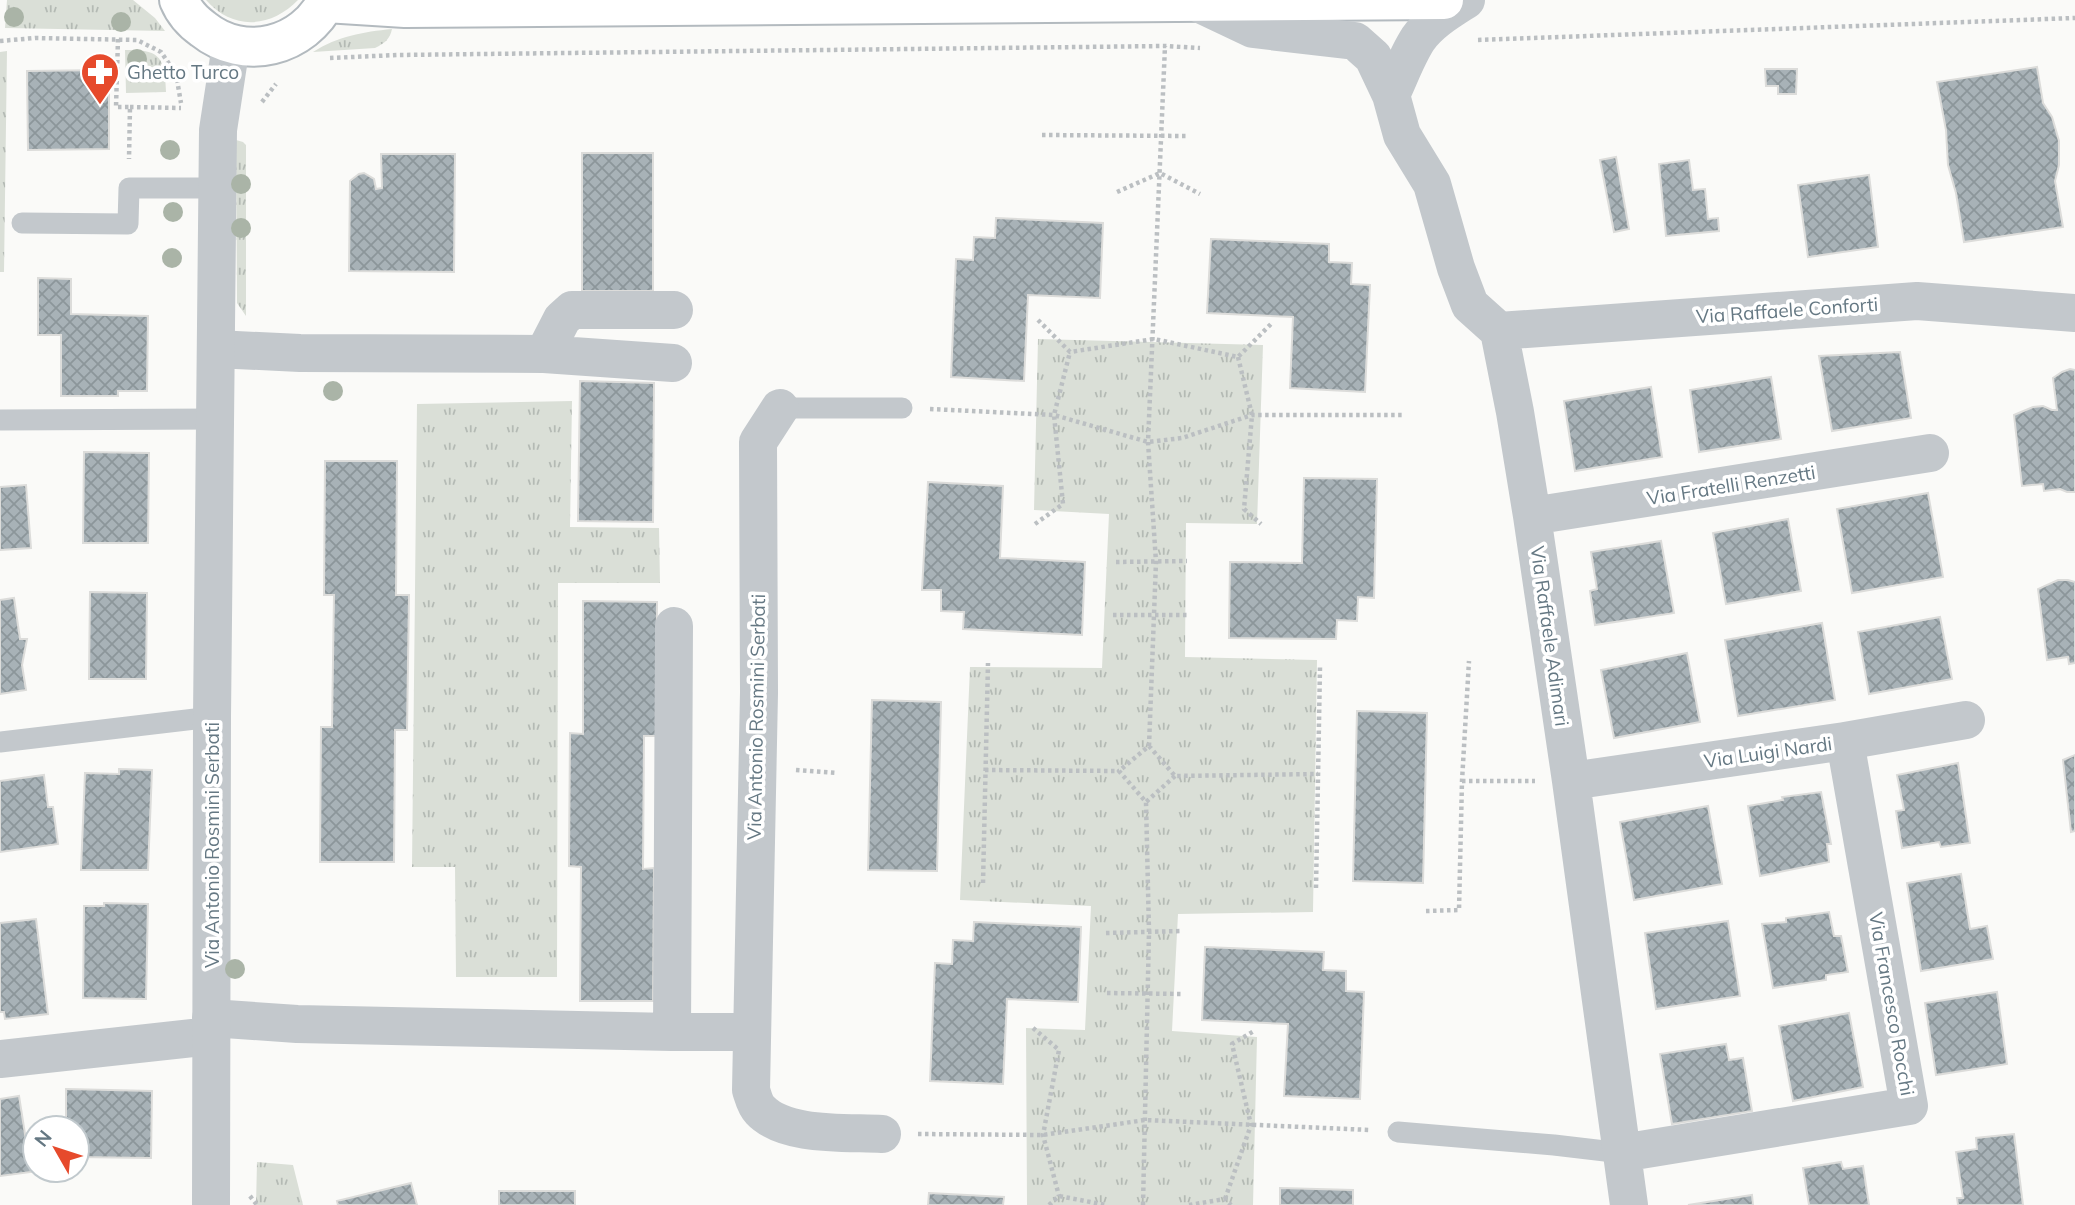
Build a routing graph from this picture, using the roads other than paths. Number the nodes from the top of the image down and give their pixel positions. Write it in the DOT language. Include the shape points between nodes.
graph roads {
  1 [pos="179,0"];
  2 [pos="1444,0"];
  3 [pos="1466,0"];
  4 [pos="327,1"];
  5 [pos="1196,2"];
  6 [pos="231,45"];
  7 [pos="1391,95"];
  8 [pos="217,188"];
  9 [pos="22,223"];
  10 [pos="674,310"];
  11 [pos="2075,313"];
  12 [pos="1499,331"];
  13 [pos="216,349"];
  14 [pos="544,354"];
  15 [pos="673,363"];
  16 [pos="780,408"];
  17 [pos="902,408"];
  18 [pos="215,419"];
  19 [pos="0,420"];
  20 [pos="1930,453"];
  21 [pos="1532,516"];
  22 [pos="674,626"];
  23 [pos="212,717"];
  24 [pos="1966,720"];
  25 [pos="1845,741"];
  26 [pos="0,742"];
  27 [pos="1571,781"];
  28 [pos="211,1027"];
  29 [pos="673,1032"];
  30 [pos="752,1032"];
  31 [pos="0,1059"];
  32 [pos="1398,1132"];
  33 [pos="882,1134"];
  34 [pos="1622,1153"];
  35 [pos="211,1205"];
  36 [pos="1629,1205"];
  1 -- 6 [label="main road" via="195,23"];
  2 -- 5 [label="main road"];
  3 -- 7 [label="street" via="1419,37"];
  4 -- 5 [label="main road" via="405,8"];
  4 -- 6 [label="main road" via="314,21 296,36 254,48"];
  5 -- 7 [label="street" via="1253,29 1355,41 1373,57"];
  6 -- 8 [label="street, Via Antonio Rosmini Serbati" via="218,130"];
  7 -- 12 [label="street" via="1402,135 1432,184 1470,305"];
  8 -- 9 [label="lane" via="129,188 128,224"];
  8 -- 13 [label="street, Via Antonio Rosmini Serbati"];
  10 -- 14 [label="street" via="572,310 562,319"];
  11 -- 12 [label="street, Via Raffaele Conforti" via="1917,301"];
  12 -- 21 [label="street, Via Raffaele Adimari"];
  13 -- 14 [label="street"];
  13 -- 18 [label="street, Via Antonio Rosmini Serbati"];
  14 -- 15 [label="street"];
  16 -- 17 [label="lane"];
  16 -- 30 [label="street, Via Antonio Rosmini Serbati" via="758,442 759,693"];
  18 -- 19 [label="lane"];
  18 -- 23 [label="street, Via Antonio Rosmini Serbati"];
  20 -- 21 [label="street, Via Fratelli Renzetti"];
  21 -- 27 [label="street, Via Raffaele Adimari"];
  22 -- 29 [label="street"];
  23 -- 26 [label="lane"];
  23 -- 28 [label="street, Via Antonio Rosmini Serbati"];
  24 -- 25 [label="street, Via Luigi Nardi"];
  25 -- 27 [label="street, Via Luigi Nardi"];
  25 -- 34 [label="street, Via Francesco Rocchi" via="1909,1105"];
  27 -- 34 [label="street, Via Raffaele Adimari"];
  28 -- 29 [label="street" via="297,1024"];
  28 -- 31 [label="street"];
  28 -- 35 [label="street, Via Antonio Rosmini Serbati"];
  29 -- 30 [label="street"];
  30 -- 33 [label="street, Via Antonio Rosmini Serbati" via="751,1090 758,1108 773,1120 792,1128"];
  32 -- 34 [label="lane"];
  34 -- 36 [label="street, Via Raffaele Adimari"];
}
